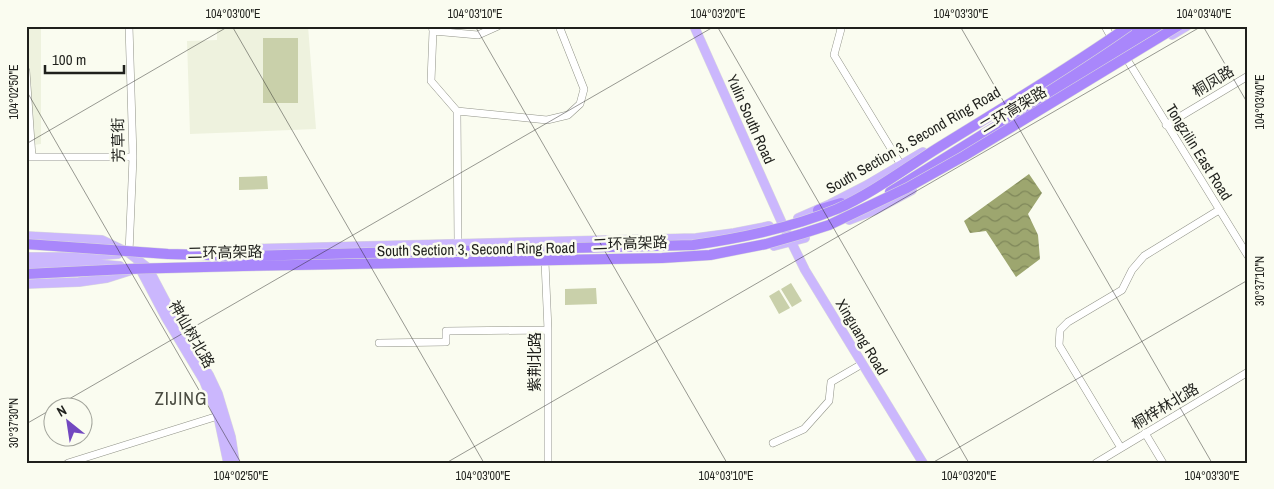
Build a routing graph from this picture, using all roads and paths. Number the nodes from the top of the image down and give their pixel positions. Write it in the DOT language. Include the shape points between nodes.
graph roads {
  1 [pos="129,26"];
  2 [pos="498,26"];
  3 [pos="559,26"];
  4 [pos="694,26"];
  5 [pos="839,26"];
  6 [pos="1105,26"];
  7 [pos="1125,26"];
  8 [pos="1130,26"];
  9 [pos="1136,26"];
  10 [pos="1144,26"];
  11 [pos="1158,26"];
  12 [pos="1169,26"];
  13 [pos="1178,26"];
  14 [pos="1187,26"];
  15 [pos="432,29"];
  16 [pos="1111,37"];
  17 [pos="1156,45"];
  18 [pos="1095,61"];
  19 [pos="1128,61"];
  20 [pos="26,71"];
  21 [pos="1248,76"];
  22 [pos="1057,103"];
  23 [pos="457,111"];
  24 [pos="1024,114"];
  25 [pos="1166,125"];
  26 [pos="29,157"];
  27 [pos="133,157"];
  28 [pos="901,165"];
  29 [pos="863,196"];
  30 [pos="818,210"];
  31 [pos="862,210"];
  32 [pos="1219,210"];
  33 [pos="782,223"];
  34 [pos="26,236"];
  35 [pos="804,238"];
  36 [pos="791,242"];
  37 [pos="458,243"];
  38 [pos="26,244"];
  39 [pos="129,253"];
  40 [pos="1248,256"];
  41 [pos="26,257"];
  42 [pos="545,262"];
  43 [pos="26,265"];
  44 [pos="38,265"];
  45 [pos="144,267"];
  46 [pos="26,276"];
  47 [pos="26,284"];
  48 [pos="548,330"];
  49 [pos="379,343"];
  50 [pos="862,364"];
  51 [pos="1248,372"];
  52 [pos="218,416"];
  53 [pos="1145,434"];
  54 [pos="772,443"];
  55 [pos="1121,448"];
  56 [pos="68,463"];
  57 [pos="228,463"];
  58 [pos="235,463"];
  59 [pos="548,463"];
  60 [pos="923,463"];
  61 [pos="1096,463"];
  62 [pos="1164,463"];
  1 -- 27 [label="street, 芳草街"];
  2 -- 15 [label="street" via="478,35"];
  3 -- 23 [label="street" via="584,89 580,104 568,115 547,120"];
  4 -- 33 [label="main road, Yulin South Road"];
  5 -- 28 [label="street" via="834,55"];
  6 -- 16 [label="street"];
  7 -- 16 [label="main road, South Section 3, Second Ring Road"];
  8 -- 29 [label="highway, 二环高架路, bridge"];
  9 -- 30 [label="highway" via="926,158 862,194"];
  10 -- 18 [label="highway"];
  11 -- 18 [label="highway"];
  12 -- 17 [label="main road"];
  12 -- 24 [label="highway"];
  13 -- 31 [label="highway, 二环高架路, bridge" via="964,156"];
  14 -- 17 [label="main road, South Section 3, Second Ring Road"];
  15 -- 23 [label="street" via="431,81"];
  16 -- 28 [label="main road, South Section 3, Second Ring Road"];
  17 -- 19 [label="main road, South Section 3, Second Ring Road"];
  18 -- 29 [label="highway, bridge" via="920,166"];
  18 -- 31 [label="highway, bridge"];
  19 -- 22 [label="main road, South Section 3, Second Ring Road"];
  19 -- 25 [label="street, Tongzilin East Road"];
  20 -- 26 [label="street"];
  21 -- 25 [label="street, 桐凤路"];
  22 -- 24 [label="main road"];
  22 -- 35 [label="main road, South Section 3, Second Ring Road" via="892,202"];
  23 -- 37 [label="street"];
  24 -- 35 [label="highway" via="907,185"];
  25 -- 32 [label="street, Tongzilin East Road"];
  26 -- 27 [label="street"];
  27 -- 39 [label="street, 芳草街"];
  28 -- 30 [label="main road, South Section 3, Second Ring Road"];
  29 -- 38 [label="highway, 二环高架路, bridge" via="836,209 775,229 693,245 241,256"];
  30 -- 33 [label="main road, South Section 3, Second Ring Road"];
  31 -- 44 [label="highway, 二环高架路, bridge" via="801,234 710,255 127,269"];
  32 -- 40 [label="street, Tongzilin East Road"];
  32 -- 55 [label="street" via="1144,256 1122,290 1060,330 1058,345"];
  33 -- 36 [label="main road, Xinguang Road"];
  33 -- 37 [label="main road, South Section 3, Second Ring Road" via="696,238"];
  34 -- 39 [label="main road" via="102,240"];
  35 -- 36 [label="main road, South Section 3, Second Ring Road"];
  36 -- 42 [label="main road, South Section 3, Second Ring Road" via="693,259"];
  36 -- 50 [label="main road, Xinguang Road" via="804,270"];
  37 -- 39 [label="main road, South Section 3, Second Ring Road"];
  39 -- 44 [label="main road, South Section 3, Second Ring Road"];
  39 -- 45 [label="main road, 神仙树北路"];
  41 -- 44 [label="main road"];
  42 -- 45 [label="main road, South Section 3, Second Ring Road"];
  42 -- 48 [label="street, 紫荆北路"];
  43 -- 44 [label="main road"];
  44 -- 45 [label="main road, South Section 3, Second Ring Road" via="84,263"];
  44 -- 46 [label="highway, 二环高架路, bridge"];
  45 -- 47 [label="main road" via="107,278"];
  45 -- 52 [label="main road, 神仙树北路" via="166,318 204,381"];
  45 -- 58 [label="main road" via="218,394"];
  48 -- 49 [label="street" via="446,331 446,342"];
  48 -- 59 [label="street, 紫荆北路"];
  50 -- 54 [label="street" via="831,382 828,401 804,429"];
  50 -- 60 [label="main road, Xinguang Road"];
  51 -- 53 [label="street, 桐梓林北路"];
  52 -- 56 [label="street"];
  52 -- 57 [label="main road, 神仙树北路"];
  53 -- 55 [label="street, 桐梓林北路"];
  53 -- 62 [label="street"];
  55 -- 61 [label="street, 桐梓林北路"];
}
